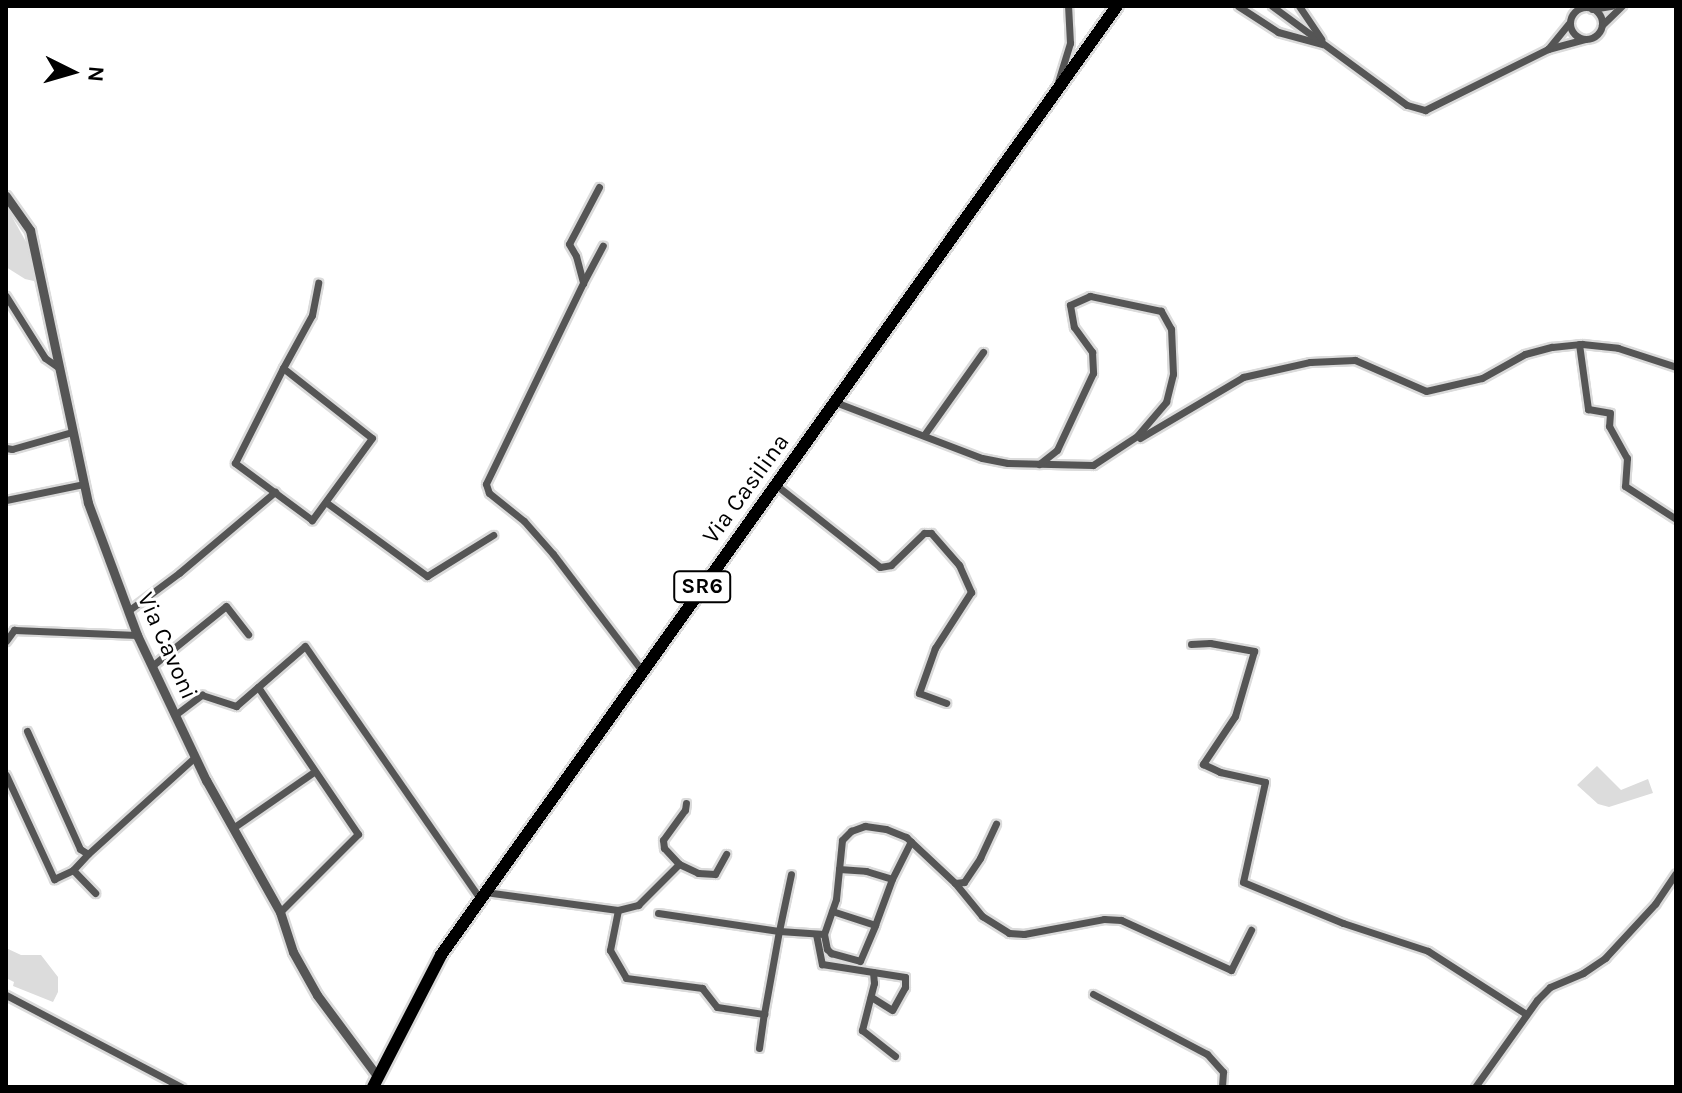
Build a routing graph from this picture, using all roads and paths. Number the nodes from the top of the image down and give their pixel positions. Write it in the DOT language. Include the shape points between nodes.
graph roads {
  1 [pos="1068,6"];
  2 [pos="1238,6"];
  3 [pos="1272,6"];
  4 [pos="1299,6"];
  5 [pos="1612,6"];
  6 [pos="1622,6"];
  7 [pos="1116,8"];
  8 [pos="1592,9"];
  9 [pos="1570,22"];
  10 [pos="1602,25"];
  11 [pos="1585,39"];
  12 [pos="1324,44"];
  13 [pos="1548,49"];
  14 [pos="1052,98"];
  15 [pos="599,187"];
  16 [pos="6,196"];
  17 [pos="603,246"];
  18 [pos="318,283"];
  19 [pos="583,283"];
  20 [pos="6,296"];
  21 [pos="1579,344"];
  22 [pos="983,352"];
  23 [pos="58,367"];
  24 [pos="1676,367"];
  25 [pos="283,368"];
  26 [pos="835,402"];
  27 [pos="72,432"];
  28 [pos="924,435"];
  29 [pos="1131,440"];
  30 [pos="6,448"];
  31 [pos="1039,464"];
  32 [pos="84,484"];
  33 [pos="776,485"];
  34 [pos="275,492"];
  35 [pos="6,500"];
  36 [pos="327,503"];
  37 [pos="1676,519"];
  38 [pos="493,535"];
  39 [pos="128,611"];
  40 [pos="10,630"];
  41 [pos="248,634"];
  42 [pos="137,635"];
  43 [pos="6,641"];
  44 [pos="1191,644"];
  45 [pos="152,666"];
  46 [pos="642,671"];
  47 [pos="258,687"];
  48 [pos="946,703"];
  49 [pos="175,715"];
  50 [pos="27,731"];
  51 [pos="195,757"];
  52 [pos="314,772"];
  53 [pos="6,775"];
  54 [pos="686,803"];
  55 [pos="996,823"];
  56 [pos="233,828"];
  57 [pos="911,841"];
  58 [pos="88,854"];
  59 [pos="726,854"];
  60 [pos="679,864"];
  61 [pos="839,869"];
  62 [pos="73,870"];
  63 [pos="1676,873"];
  64 [pos="791,874"];
  65 [pos="892,879"];
  66 [pos="955,883"];
  67 [pos="95,893"];
  68 [pos="483,896"];
  69 [pos="618,910"];
  70 [pos="832,911"];
  71 [pos="280,912"];
  72 [pos="658,913"];
  73 [pos="875,925"];
  74 [pos="1251,930"];
  75 [pos="779,931"];
  76 [pos="820,934"];
  77 [pos="873,972"];
  78 [pos="1093,994"];
  79 [pos="6,995"];
  80 [pos="871,997"];
  81 [pos="764,1014"];
  82 [pos="1526,1014"];
  83 [pos="759,1048"];
  84 [pos="895,1056"];
  85 [pos="375,1082"];
  86 [pos="181,1087"];
  87 [pos="1222,1087"];
  88 [pos="1475,1087"];
  1 -- 14 [label="street" via="1069,50"];
  2 -- 12 [label="street" via="1278,32"];
  3 -- 12 [label="street"];
  4 -- 12 [label="street"];
  5 -- 8 [label="street"];
  6 -- 10 [label="street"];
  7 -- 14 [label="main road, Via Casilina / SR6"];
  8 -- 9 [label="street" via="1578,10"];
  8 -- 10 [label="street"];
  9 -- 11 [label="street" via="1575,35"];
  9 -- 13 [label="street"];
  10 -- 11 [label="street" via="1595,36"];
  11 -- 13 [label="street"];
  12 -- 13 [label="street" via="1407,105 1425,110"];
  14 -- 26 [label="main road, Via Casilina / SR6"];
  15 -- 19 [label="street" via="569,244"];
  16 -- 23 [label="street, Via Cavoni" via="30,230"];
  17 -- 19 [label="street"];
  18 -- 25 [label="street" via="312,315"];
  19 -- 46 [label="street" via="486,484 489,493 553,554"];
  20 -- 23 [label="street" via="45,358"];
  21 -- 24 [label="street" via="1618,348"];
  21 -- 29 [label="street" via="1525,354 1482,378 1426,391 1355,360 1281,366 1243,377"];
  21 -- 37 [label="street" via="1588,409 1610,413 1609,426 1627,458 1625,486"];
  22 -- 28 [label="street"];
  23 -- 27 [label="street, Via Cavoni"];
  25 -- 34 [label="street" via="235,463"];
  25 -- 36 [label="street" via="372,438"];
  26 -- 28 [label="street"];
  26 -- 33 [label="main road, Via Casilina / SR6"];
  27 -- 30 [label="street"];
  27 -- 32 [label="street, Via Cavoni"];
  28 -- 31 [label="street" via="982,458"];
  29 -- 31 [label="street" via="1093,465"];
  29 -- 31 [label="street" via="1166,402 1173,374 1171,329 1161,311 1090,296 1070,305 1074,327 1092,352 1093,373 1057,450"];
  32 -- 35 [label="street"];
  32 -- 39 [label="street, Via Cavoni"];
  33 -- 46 [label="main road, Via Casilina / SR6"];
  33 -- 48 [label="street" via="880,567 891,565 924,533 931,533 959,565 971,592 935,648 919,693"];
  34 -- 36 [label="street" via="312,520"];
  34 -- 39 [label="street"];
  36 -- 38 [label="street" via="427,576"];
  39 -- 42 [label="street, Via Cavoni"];
  40 -- 42 [label="street"];
  40 -- 43 [label="street"];
  41 -- 45 [label="street" via="226,606"];
  42 -- 45 [label="street, Via Cavoni"];
  44 -- 82 [label="street" via="1254,651 1235,716 1203,764 1265,782 1243,882 1428,951"];
  45 -- 49 [label="street, Via Cavoni"];
  46 -- 68 [label="main road, Via Casilina / SR6"];
  47 -- 49 [label="street" via="236,706 202,695"];
  47 -- 52 [label="street"];
  47 -- 68 [label="street" via="305,646"];
  49 -- 51 [label="street, Via Cavoni"];
  50 -- 58 [label="street" via="80,849"];
  51 -- 56 [label="street, Via Cavoni"];
  51 -- 58 [label="street"];
  52 -- 56 [label="street"];
  52 -- 71 [label="street" via="358,834"];
  53 -- 62 [label="street" via="54,879"];
  54 -- 60 [label="street" via="663,840"];
  55 -- 66 [label="street" via="964,882"];
  56 -- 71 [label="street, Via Cavoni"];
  57 -- 61 [label="street" via="886,829 865,826 851,831 842,840"];
  57 -- 65 [label="street"];
  57 -- 66 [label="street"];
  58 -- 62 [label="street"];
  59 -- 60 [label="street" via="715,874"];
  60 -- 69 [label="street" via="638,905"];
  61 -- 65 [label="street"];
  61 -- 70 [label="street"];
  62 -- 67 [label="street"];
  63 -- 82 [label="street" via="1612,952 1583,973 1550,987"];
  64 -- 75 [label="street"];
  65 -- 73 [label="street"];
  66 -- 74 [label="street" via="982,916 1009,933 1121,920 1231,970"];
  68 -- 69 [label="street"];
  68 -- 85 [label="main road, Via Casilina / SR6" via="441,955"];
  69 -- 81 [label="street" via="610,950 626,978 702,988 717,1007"];
  70 -- 73 [label="street"];
  70 -- 76 [label="street"];
  71 -- 85 [label="street, Via Cavoni" via="293,952 317,995"];
  72 -- 75 [label="street"];
  73 -- 76 [label="street" via="860,961 827,949"];
  75 -- 76 [label="street"];
  75 -- 81 [label="street"];
  76 -- 77 [label="street" via="822,964"];
  77 -- 80 [label="street"];
  77 -- 80 [label="street" via="905,977 905,987 892,1010"];
  78 -- 87 [label="street" via="1207,1054 1223,1072"];
  79 -- 86 [label="street"];
  80 -- 84 [label="street" via="862,1030"];
  81 -- 83 [label="street"];
  82 -- 88 [label="street"];
}
